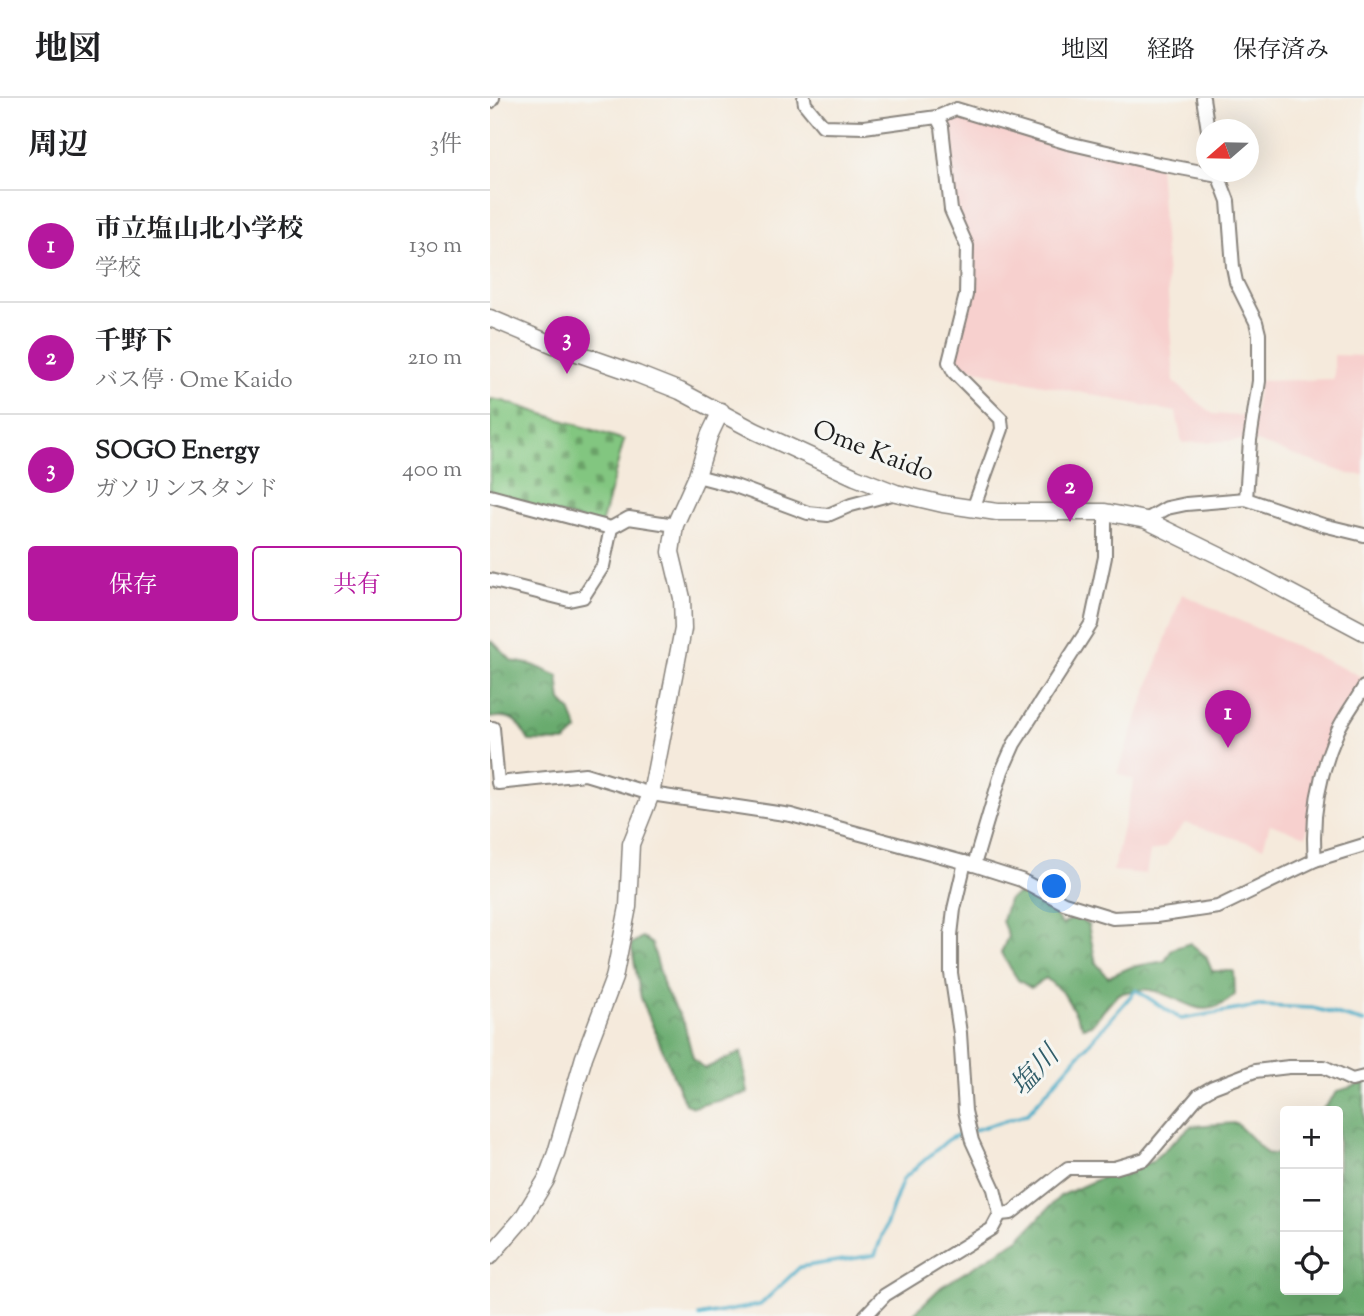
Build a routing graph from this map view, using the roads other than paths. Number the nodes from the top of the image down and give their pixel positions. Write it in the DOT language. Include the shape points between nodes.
graph roads {
  1 [pos="804,98"];
  2 [pos="1203,98"];
  3 [pos="937,117"];
  4 [pos="1206,119"];
  5 [pos="1196,169"];
  6 [pos="1221,182"];
  7 [pos="490,318"];
  8 [pos="721,411"];
  9 [pos="697,476"];
  10 [pos="896,493"];
  11 [pos="490,496"];
  12 [pos="1246,499"];
  13 [pos="973,509"];
  14 [pos="1105,512"];
  15 [pos="1146,520"];
  16 [pos="676,524"];
  17 [pos="611,528"];
  18 [pos="1364,535"];
  19 [pos="490,580"];
  20 [pos="1364,632"];
  21 [pos="1364,687"];
  22 [pos="490,728"];
  23 [pos="651,794"];
  24 [pos="1364,845"];
  25 [pos="1315,860"];
  26 [pos="970,864"];
  27 [pos="1364,1077"];
  28 [pos="1000,1214"];
  29 [pos="490,1256"];
  30 [pos="865,1316"];
  1 -- 3 [label="street" via="823,126 864,127"];
  2 -- 4 [label="street"];
  3 -- 5 [label="street" via="956,109 1068,143"];
  3 -- 13 [label="street" via="951,210 967,246 966,295 949,362 1001,419 1002,429"];
  6 -- 12 [label="street" via="1228,201 1236,282 1259,334 1259,381"];
  7 -- 8 [label="street, Ome Kaido"];
  8 -- 9 [label="street"];
  8 -- 10 [label="street, Ome Kaido" via="755,431"];
  9 -- 10 [label="street" via="808,513 828,515"];
  9 -- 16 [label="street"];
  10 -- 13 [label="street, Ome Kaido"];
  11 -- 17 [label="street"];
  12 -- 15 [label="street" via="1186,504"];
  12 -- 18 [label="street"];
  13 -- 14 [label="street, Ome Kaido"];
  14 -- 15 [label="street, Ome Kaido"];
  14 -- 26 [label="street" via="1105,557 1091,624 1014,744"];
  15 -- 20 [label="street, Ome Kaido"];
  16 -- 17 [label="street" via="629,518"];
  16 -- 23 [label="street" via="671,552 682,598 683,629"];
  17 -- 19 [label="street" via="603,566 583,597 569,600"];
  21 -- 25 [label="street" via="1339,730 1320,786 1313,822"];
  22 -- 23 [label="street" via="498,783 585,774"];
  23 -- 26 [label="street" via="791,815"];
  23 -- 29 [label="street" via="631,844 628,907 614,978 584,1057 556,1153 535,1200"];
  24 -- 25 [label="street"];
  25 -- 26 [label="street" via="1218,907 1113,918 1064,904 1021,880"];
  26 -- 28 [label="street" via="954,909 951,973 965,1111"];
  27 -- 28 [label="street" via="1352,1080 1324,1068 1289,1067 1255,1072 1213,1087 1199,1096 1145,1159 1114,1168 1068,1168 1011,1213"];
  28 -- 30 [label="street" via="992,1229 885,1295"];
}
